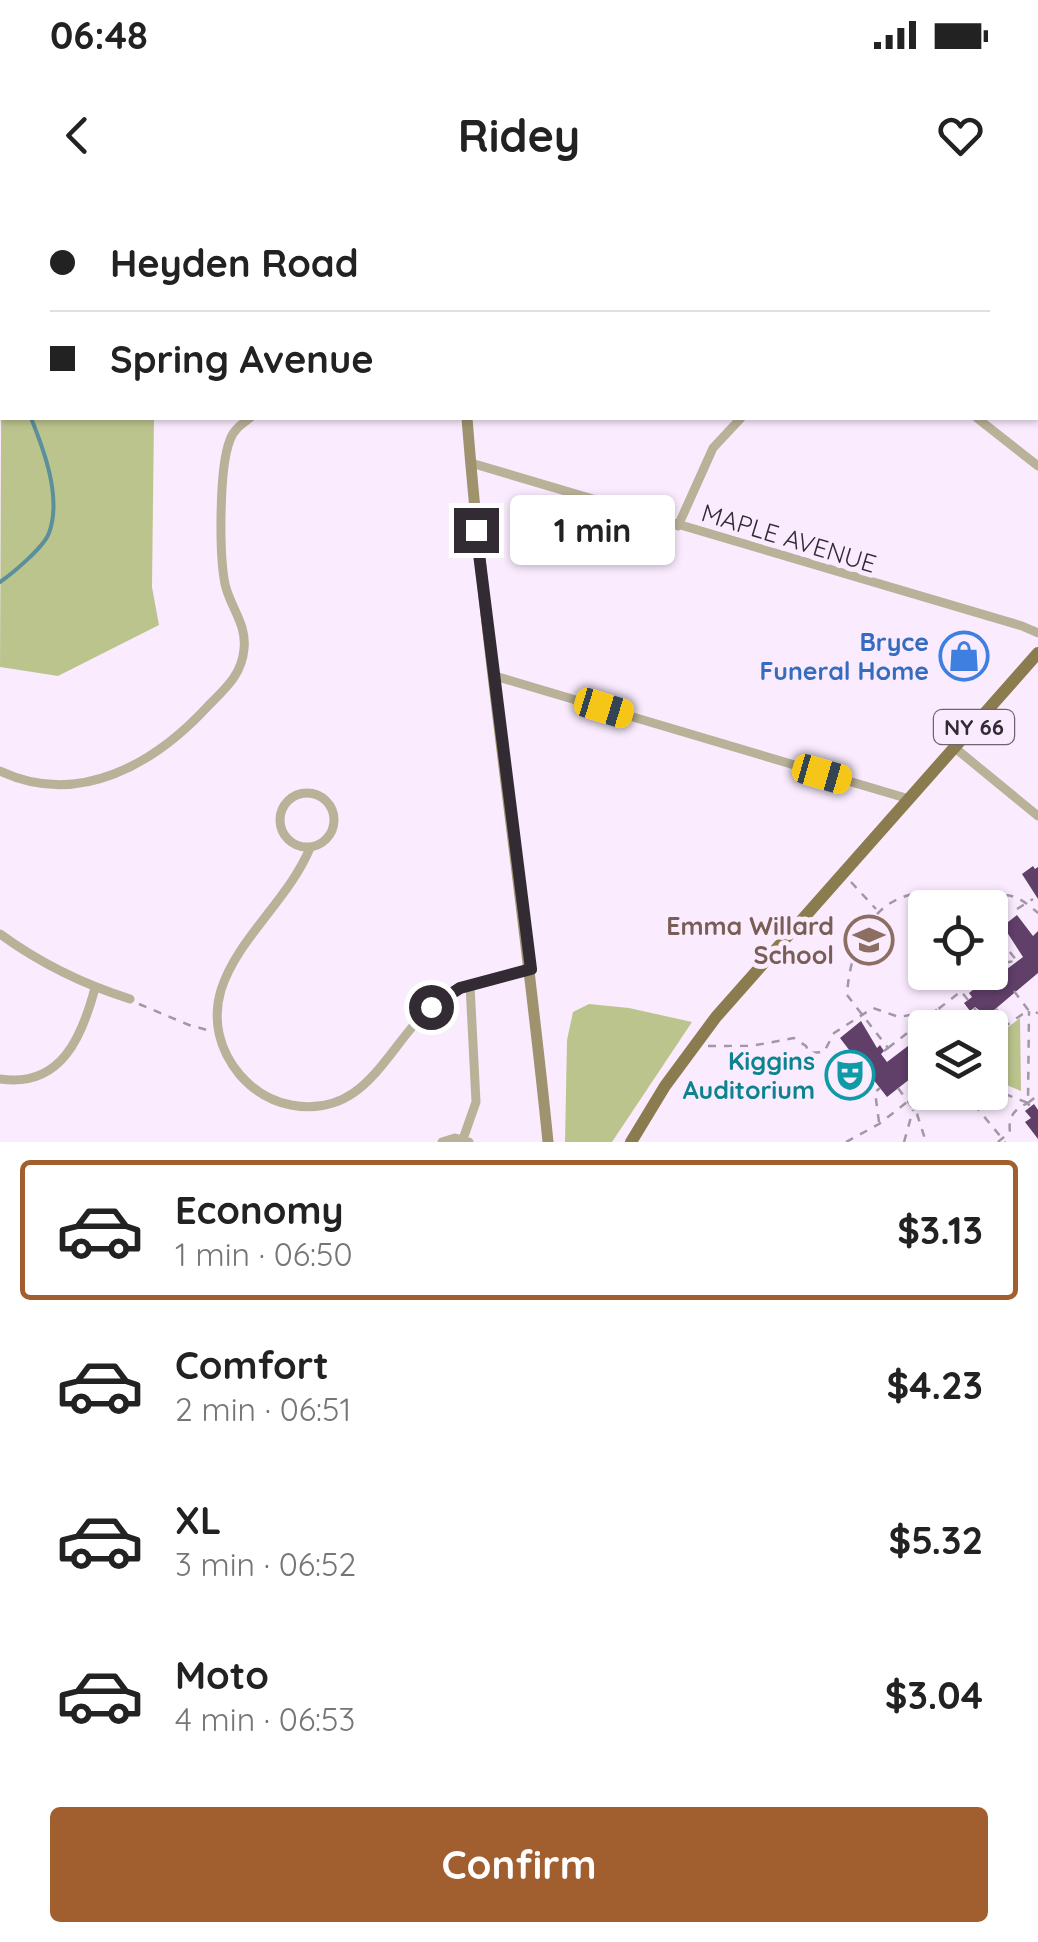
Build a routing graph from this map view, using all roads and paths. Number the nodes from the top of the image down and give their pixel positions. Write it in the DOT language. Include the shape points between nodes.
graph roads {
  1 [pos="248,420"];
  2 [pos="467,420"];
  3 [pos="739,420"];
  4 [pos="980,420"];
  5 [pos="471,464"];
  6 [pos="1038,466"];
  7 [pos="678,526"];
  8 [pos="1038,634"];
  9 [pos="1038,653"];
  10 [pos="495,676"];
  11 [pos="955,748"];
  12 [pos="0,770"];
  13 [pos="909,800"];
  14 [pos="1038,816"];
  15 [pos="310,848"];
  16 [pos="858,887"];
  17 [pos="1008,895"];
  18 [pos="908,896"];
  19 [pos="1033,899"];
  20 [pos="1027,903"];
  21 [pos="1017,910"];
  22 [pos="878,911"];
  23 [pos="1038,913"];
  24 [pos="0,934"];
  25 [pos="531,969"];
  26 [pos="470,985"];
  27 [pos="95,988"];
  28 [pos="962,991"];
  29 [pos="1014,991"];
  30 [pos="130,999"];
  31 [pos="968,1000"];
  32 [pos="937,1010"];
  33 [pos="1029,1011"];
  34 [pos="1038,1013"];
  35 [pos="860,1014"];
  36 [pos="908,1015"];
  37 [pos="1008,1024"];
  38 [pos="217,1031"];
  39 [pos="908,1032"];
  40 [pos="694,1045"];
  41 [pos="0,1078"];
  42 [pos="880,1088"];
  43 [pos="898,1088"];
  44 [pos="1038,1095"];
  45 [pos="1008,1096"];
  46 [pos="908,1101"];
  47 [pos="1028,1105"];
  48 [pos="914,1110"];
  49 [pos="914,1110"];
  50 [pos="978,1110"];
  51 [pos="879,1124"];
  52 [pos="466,1141"];
  53 [pos="1002,1141"];
  54 [pos="442,1142"];
  55 [pos="548,1142"];
  56 [pos="631,1142"];
  57 [pos="846,1142"];
  58 [pos="904,1142"];
  59 [pos="926,1142"];
  1 -- 12 [label="street" via="232,434 224,476 225,586 244,627 240,671 198,718 138,765 79,783 45,784"];
  2 -- 5 [label="street"];
  3 -- 7 [label="street" via="712,448"];
  4 -- 6 [label="street"];
  5 -- 7 [label="street, MAPLE AVENUE"];
  5 -- 10 [label="street"];
  7 -- 8 [label="street, MAPLE AVENUE"];
  9 -- 11 [label="main road, NY 66"];
  10 -- 13 [label="street"];
  10 -- 25 [label="street"];
  11 -- 13 [label="main road, NY 66"];
  11 -- 14 [label="street"];
  13 -- 40 [label="main road, NY 66"];
  15 -- 15 [label="street" via="326,839 334,823 324,799 306,793 284,805 280,822 286,838"];
  15 -- 38 [label="street" via="227,975"];
  16 -- 22 [label="path"];
  17 -- 20 [label="path"];
  18 -- 22 [label="path"];
  19 -- 20 [label="path"];
  20 -- 21 [label="path"];
  20 -- 23 [label="path"];
  22 -- 35 [label="path" via="861,934 848,980 846,995"];
  24 -- 27 [label="street" via="32,958"];
  25 -- 26 [label="street"];
  25 -- 55 [label="street"];
  26 -- 38 [label="street" via="431,1007 365,1085 316,1107 263,1096 235,1069"];
  26 -- 52 [label="street" via="476,1102"];
  27 -- 30 [label="street"];
  27 -- 41 [label="street" via="80,1038 57,1064 16,1081"];
  28 -- 31 [label="path"];
  28 -- 32 [label="path"];
  29 -- 33 [label="path"];
  30 -- 38 [label="path"];
  33 -- 34 [label="path"];
  33 -- 37 [label="path"];
  33 -- 47 [label="path"];
  35 -- 36 [label="path" via="873,1008"];
  35 -- 39 [label="path" via="886,1050"];
  35 -- 40 [label="path" via="819,1053 794,1038"];
  40 -- 56 [label="main road, NY 66"];
  42 -- 51 [label="path"];
  43 -- 46 [label="path"];
  44 -- 47 [label="path"];
  45 -- 47 [label="path"];
  46 -- 51 [label="path"];
  47 -- 53 [label="path" via="1010,1116"];
  48 -- 58 [label="path"];
  49 -- 59 [label="path"];
  50 -- 53 [label="path"];
  51 -- 57 [label="path"];
  52 -- 54 [label="street"];
}
